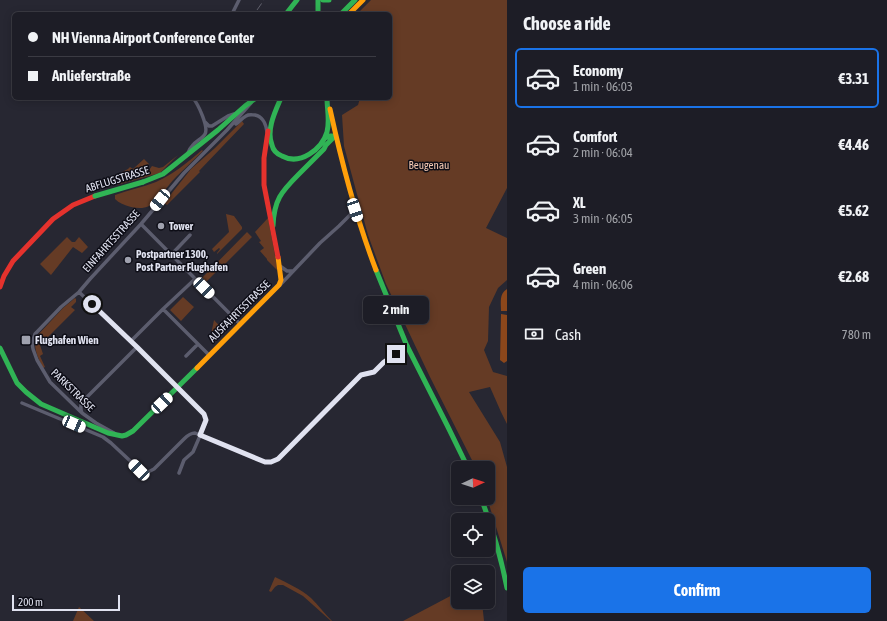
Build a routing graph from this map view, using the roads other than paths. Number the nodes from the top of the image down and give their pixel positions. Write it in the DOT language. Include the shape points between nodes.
graph roads {
  1 [pos="239,0"];
  2 [pos="292,0"];
  3 [pos="297,0"];
  4 [pos="318,0"];
  5 [pos="323,0"];
  6 [pos="329,0"];
  7 [pos="355,0"];
  8 [pos="363,0"];
  9 [pos="233,12"];
  10 [pos="287,12"];
  11 [pos="287,12"];
  12 [pos="318,12"];
  13 [pos="343,12"];
  14 [pos="351,12"];
  15 [pos="194,100"];
  16 [pos="255,100"];
  17 [pos="280,100"];
  18 [pos="327,100"];
  19 [pos="327,100"];
  20 [pos="237,113"];
  21 [pos="274,115"];
  22 [pos="203,118"];
  23 [pos="227,130"];
  24 [pos="268,133"];
  25 [pos="335,136"];
  26 [pos="325,138"];
  27 [pos="324,149"];
  28 [pos="339,150"];
  29 [pos="186,155"];
  30 [pos="355,210"];
  31 [pos="141,224"];
  32 [pos="273,226"];
  33 [pos="190,235"];
  34 [pos="171,255"];
  35 [pos="280,266"];
  36 [pos="294,270"];
  37 [pos="195,279"];
  38 [pos="279,285"];
  39 [pos="0,286"];
  40 [pos="79,292"];
  41 [pos="61,307"];
  42 [pos="163,309"];
  43 [pos="240,324"];
  44 [pos="131,341"];
  45 [pos="198,344"];
  46 [pos="408,346"];
  47 [pos="137,347"];
  48 [pos="0,348"];
  49 [pos="209,355"];
  50 [pos="186,356"];
  51 [pos="177,388"];
  52 [pos="22,403"];
  53 [pos="82,412"];
  54 [pos="117,435"];
  55 [pos="200,435"];
  56 [pos="465,461"];
  57 [pos="179,473"];
  58 [pos="484,505"];
  59 [pos="507,588"];
  1 -- 9 [label="street"];
  2 -- 10 [label="main road"];
  3 -- 11 [label="main road"];
  4 -- 12 [label="main road"];
  5 -- 6 [label="main road"];
  7 -- 13 [label="main road"];
  8 -- 14 [label="main road"];
  15 -- 22 [label="street"];
  16 -- 20 [label="main road, ABFLUGSTRASSE"];
  16 -- 23 [label="street, EINFAHRTSSTRASSE"];
  17 -- 21 [label="main road"];
  18 -- 25 [label="main road"];
  19 -- 26 [label="main road" via="329,120"];
  20 -- 22 [label="street" via="212,126"];
  20 -- 29 [label="main road, ABFLUGSTRASSE"];
  21 -- 24 [label="main road, AUSFAHRTSSTRASSE"];
  21 -- 26 [label="main road" via="271,142 273,149 286,159 305,157"];
  22 -- 29 [label="street" via="205,134 192,145"];
  23 -- 24 [label="street" via="244,116 254,115 262,119"];
  23 -- 31 [label="street, EINFAHRTSSTRASSE" via="184,173"];
  24 -- 32 [label="main road, AUSFAHRTSSTRASSE" via="263,174"];
  25 -- 26 [label="main road"];
  25 -- 27 [label="main road"];
  25 -- 28 [label="main road"];
  27 -- 28 [label="main road" via="333,147"];
  27 -- 32 [label="main road" via="279,196 275,205"];
  28 -- 30 [label="main road"];
  29 -- 39 [label="main road, ABFLUGSTRASSE, bridge" via="163,174 95,196 73,205 53,219 13,261"];
  30 -- 36 [label="street"];
  30 -- 46 [label="main road" via="376,270"];
  31 -- 34 [label="street"];
  31 -- 40 [label="street, EINFAHRTSSTRASSE"];
  32 -- 35 [label="main road, AUSFAHRTSSTRASSE"];
  33 -- 34 [label="street"];
  34 -- 37 [label="street"];
  35 -- 36 [label="street" via="287,271"];
  35 -- 38 [label="main road, AUSFAHRTSSTRASSE"];
  36 -- 38 [label="street"];
  37 -- 42 [label="street"];
  37 -- 43 [label="street"];
  38 -- 43 [label="main road, AUSFAHRTSSTRASSE"];
  40 -- 41 [label="street, EINFAHRTSSTRASSE"];
  40 -- 44 [label="street"];
  41 -- 53 [label="street, PARKSTRASSE" via="35,334 33,349 50,382"];
  42 -- 44 [label="street"];
  42 -- 45 [label="street"];
  43 -- 49 [label="main road, AUSFAHRTSSTRASSE"];
  44 -- 47 [label="street"];
  45 -- 49 [label="street"];
  45 -- 50 [label="street"];
  46 -- 55 [label="street" via="374,372 361,375 278,459 271,462 265,462"];
  46 -- 56 [label="main road"];
  47 -- 51 [label="street"];
  47 -- 53 [label="street" via="81,403"];
  48 -- 54 [label="main road" via="14,378 35,400 97,429"];
  49 -- 51 [label="main road, AUSFAHRTSSTRASSE"];
  51 -- 54 [label="main road, AUSFAHRTSSTRASSE" via="133,431 126,435"];
  51 -- 55 [label="street" via="204,414 206,420"];
  52 -- 55 [label="street" via="103,437 141,472 151,471 191,433"];
  53 -- 54 [label="street, PARKSTRASSE"];
  55 -- 57 [label="street" via="193,452 184,460"];
  58 -- 59 [label="main road" via="499,550"];
}
